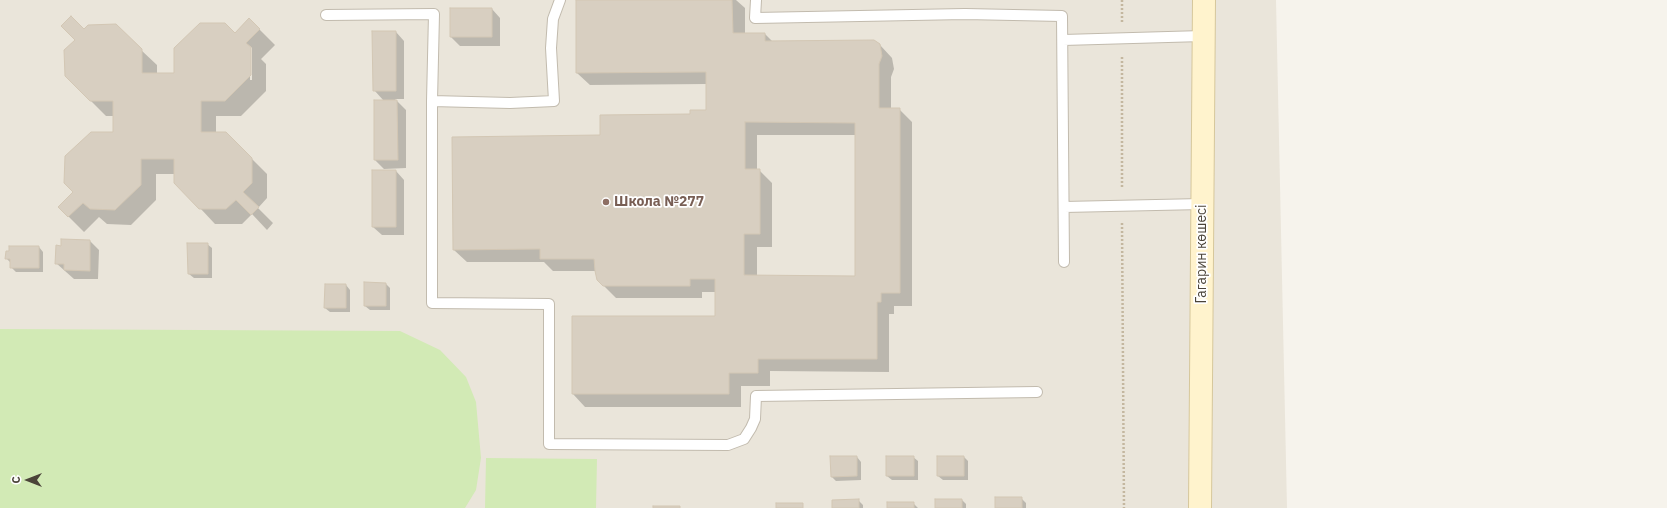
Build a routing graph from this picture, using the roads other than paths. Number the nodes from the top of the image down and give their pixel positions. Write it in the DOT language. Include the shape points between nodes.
graph roads {
  1 [pos="560,0"];
  2 [pos="756,0"];
  3 [pos="1204,0"];
  4 [pos="326,15"];
  5 [pos="1203,36"];
  6 [pos="1063,40"];
  7 [pos="432,101"];
  8 [pos="1202,204"];
  9 [pos="1064,207"];
  10 [pos="1064,262"];
  11 [pos="1037,392"];
  12 [pos="1200,508"];
  1 -- 7 [label="lane" via="553,19 551,48 554,101"];
  2 -- 6 [label="lane" via="755,18 965,14 1062,16"];
  3 -- 5 [label="street, Гагарин көшесі"];
  4 -- 7 [label="lane" via="434,14"];
  5 -- 6 [label="lane"];
  5 -- 8 [label="street, Гагарин көшесі"];
  6 -- 9 [label="lane"];
  7 -- 11 [label="lane" via="432,303 549,304 549,444 728,445 744,439 752,428 756,396"];
  8 -- 9 [label="lane"];
  8 -- 12 [label="street, Гагарин көшесі"];
  9 -- 10 [label="lane"];
}
